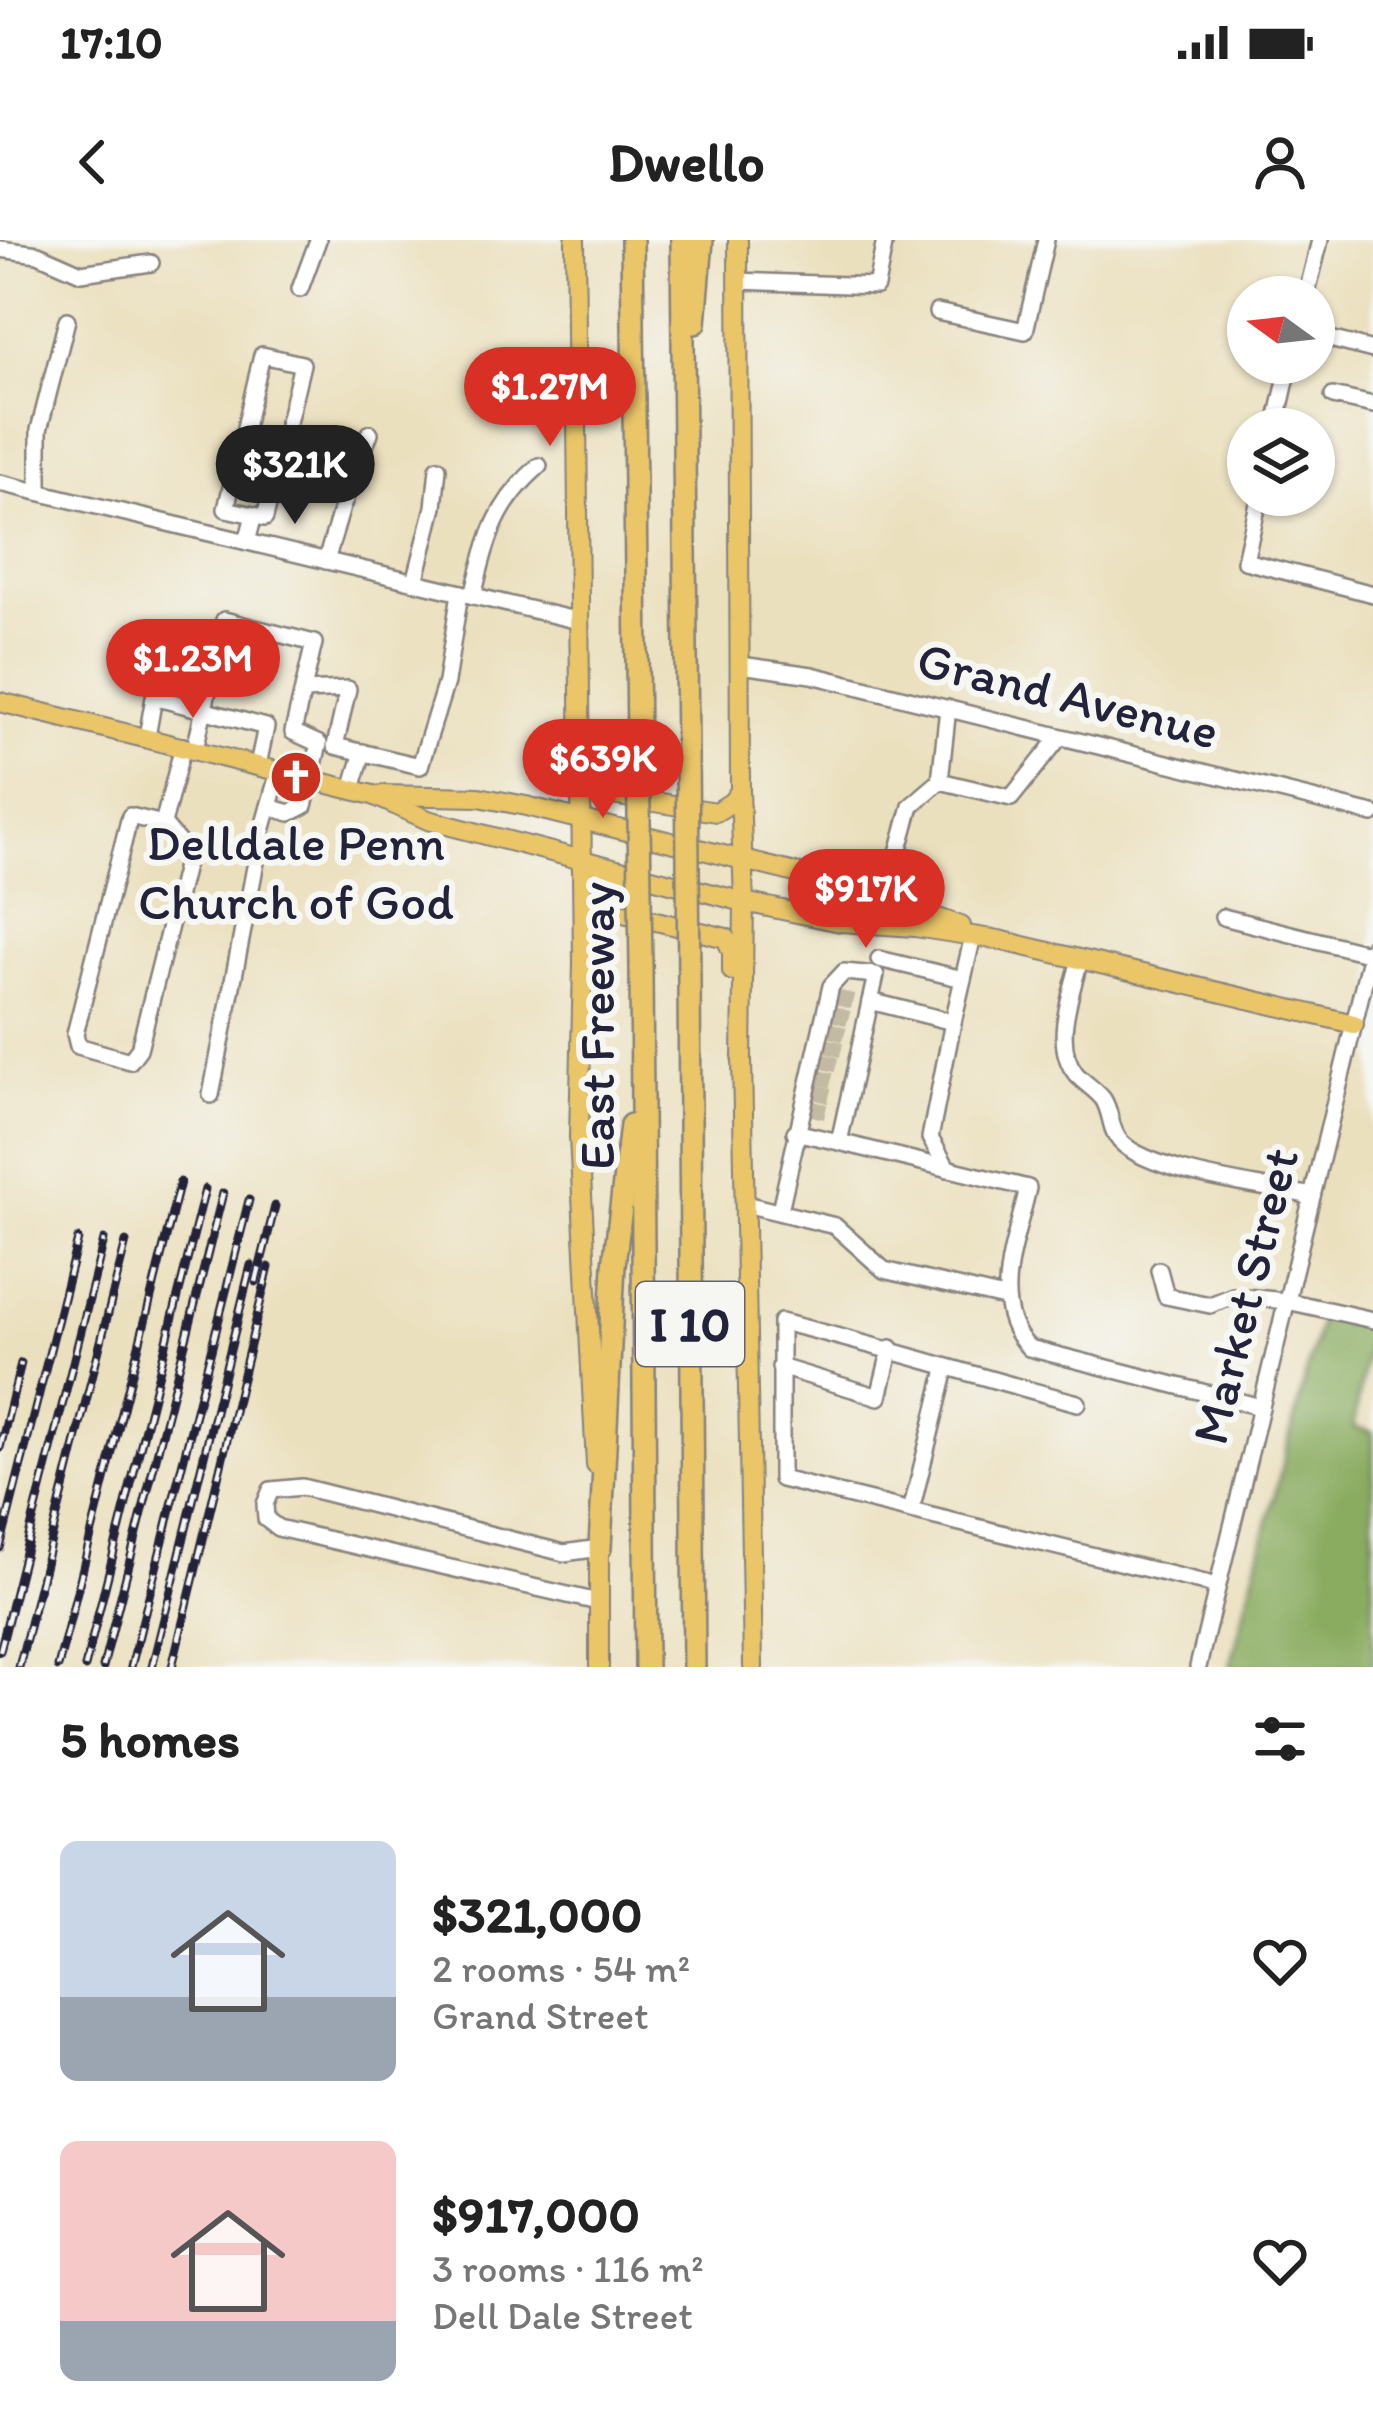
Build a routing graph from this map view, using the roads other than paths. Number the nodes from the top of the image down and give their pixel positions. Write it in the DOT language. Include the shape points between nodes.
graph roads {
  1 [pos="318,240"];
  2 [pos="575,240"];
  3 [pos="632,240"];
  4 [pos="682,240"];
  5 [pos="702,240"];
  6 [pos="737,240"];
  7 [pos="885,240"];
  8 [pos="1046,240"];
  9 [pos="1320,240"];
  10 [pos="39,247"];
  11 [pos="0,249"];
  12 [pos="151,263"];
  13 [pos="1311,276"];
  14 [pos="738,280"];
  15 [pos="300,289"];
  16 [pos="937,313"];
  17 [pos="67,320"];
  18 [pos="1335,340"];
  19 [pos="1373,350"];
  20 [pos="1333,396"];
  21 [pos="1373,405"];
  22 [pos="370,433"];
  23 [pos="539,466"];
  24 [pos="438,468"];
  25 [pos="684,473"];
  26 [pos="0,483"];
  27 [pos="39,493"];
  28 [pos="254,515"];
  29 [pos="1255,516"];
  30 [pos="248,542"];
  31 [pos="326,561"];
  32 [pos="415,582"];
  33 [pos="1373,594"];
  34 [pos="467,595"];
  35 [pos="579,621"];
  36 [pos="580,657"];
  37 [pos="741,665"];
  38 [pos="304,691"];
  39 [pos="0,702"];
  40 [pos="948,708"];
  41 [pos="205,711"];
  42 [pos="266,727"];
  43 [pos="293,732"];
  44 [pos="147,736"];
  45 [pos="1059,737"];
  46 [pos="189,747"];
  47 [pos="363,752"];
  48 [pos="258,765"];
  49 [pos="421,766"];
  50 [pos="279,771"];
  51 [pos="312,779"];
  52 [pos="940,781"];
  53 [pos="352,789"];
  54 [pos="740,791"];
  55 [pos="373,795"];
  56 [pos="411,796"];
  57 [pos="268,807"];
  58 [pos="1373,814"];
  59 [pos="582,821"];
  60 [pos="163,824"];
  61 [pos="742,859"];
  62 [pos="582,860"];
  63 [pos="885,899"];
  64 [pos="744,902"];
  65 [pos="1223,917"];
  66 [pos="886,925"];
  67 [pos="973,936"];
  68 [pos="999,940"];
  69 [pos="1372,950"];
  70 [pos="1080,959"];
  71 [pos="584,963"];
  72 [pos="878,967"];
  73 [pos="963,980"];
  74 [pos="953,1022"];
  75 [pos="1354,1024"];
  76 [pos="641,1035"];
  77 [pos="852,1057"];
  78 [pos="742,1059"];
  79 [pos="212,1095"];
  80 [pos="796,1132"];
  81 [pos="839,1142"];
  82 [pos="948,1169"];
  83 [pos="1312,1196"];
  84 [pos="745,1204"];
  85 [pos="780,1210"];
  86 [pos="1159,1270"];
  87 [pos="1004,1298"];
  88 [pos="1286,1301"];
  89 [pos="1373,1320"];
  90 [pos="890,1348"];
  91 [pos="780,1366"];
  92 [pos="946,1369"];
  93 [pos="1078,1403"];
  94 [pos="1261,1407"];
  95 [pos="911,1510"];
  96 [pos="600,1548"];
  97 [pos="1217,1586"];
  98 [pos="598,1602"];
  99 [pos="598,1667"];
  100 [pos="646,1667"];
  101 [pos="694,1667"];
  102 [pos="753,1667"];
  103 [pos="1198,1667"];
  1 -- 15 [label="street"];
  2 -- 35 [label="main road"];
  3 -- 76 [label="highway, East Freeway / I 10, bridge"];
  4 -- 25 [label="highway, East Freeway / I 10"];
  5 -- 25 [label="highway"];
  6 -- 14 [label="main road"];
  7 -- 14 [label="street" via="876,286"];
  8 -- 16 [label="street" via="1025,331"];
  9 -- 13 [label="street"];
  10 -- 11 [label="street"];
  10 -- 12 [label="street" via="82,273"];
  14 -- 37 [label="main road"];
  17 -- 27 [label="street" via="39,430"];
  18 -- 19 [label="street"];
  20 -- 21 [label="street"];
  22 -- 31 [label="street"];
  23 -- 34 [label="street" via="512,490"];
  24 -- 32 [label="street"];
  25 -- 101 [label="highway, East Freeway / I 10, bridge"];
  26 -- 27 [label="street"];
  27 -- 30 [label="street"];
  28 -- 28 [label="street" via="265,518 302,364 262,355 226,508"];
  28 -- 30 [label="street"];
  29 -- 33 [label="street" via="1245,561"];
  30 -- 31 [label="street"];
  31 -- 32 [label="street"];
  32 -- 34 [label="street"];
  34 -- 35 [label="street"];
  34 -- 49 [label="street"];
  35 -- 36 [label="main road"];
  36 -- 54 [label="main road" via="589,683 590,768 605,794 716,812"];
  36 -- 59 [label="main road"];
  37 -- 40 [label="street, Grand Avenue"];
  37 -- 54 [label="main road"];
  38 -- 41 [label="street" via="314,643 224,620"];
  38 -- 43 [label="street"];
  38 -- 47 [label="street" via="348,689 335,746"];
  39 -- 44 [label="main road"];
  40 -- 45 [label="street, Grand Avenue"];
  40 -- 52 [label="street"];
  41 -- 42 [label="street"];
  41 -- 44 [label="street" via="154,697"];
  41 -- 46 [label="street"];
  42 -- 43 [label="street"];
  42 -- 48 [label="street"];
  43 -- 51 [label="street" via="319,744"];
  44 -- 46 [label="main road"];
  45 -- 52 [label="street" via="1011,798"];
  45 -- 58 [label="street, Grand Avenue"];
  46 -- 48 [label="main road"];
  46 -- 60 [label="street"];
  47 -- 49 [label="street"];
  47 -- 53 [label="street"];
  48 -- 50 [label="main road"];
  49 -- 56 [label="street"];
  50 -- 51 [label="main road"];
  50 -- 57 [label="street"];
  51 -- 53 [label="main road"];
  51 -- 57 [label="street" via="304,806"];
  52 -- 63 [label="street" via="910,806"];
  53 -- 55 [label="main road"];
  54 -- 61 [label="main road"];
  55 -- 56 [label="main road"];
  55 -- 62 [label="main road" via="428,820"];
  56 -- 59 [label="main road" via="479,797"];
  57 -- 79 [label="street"];
  59 -- 61 [label="main road"];
  59 -- 62 [label="main road"];
  60 -- 60 [label="street" via="130,816 75,1034 78,1046 130,1061 186,862"];
  61 -- 63 [label="main road"];
  61 -- 64 [label="main road"];
  62 -- 64 [label="main road"];
  62 -- 71 [label="main road"];
  63 -- 68 [label="main road"];
  64 -- 66 [label="main road"];
  64 -- 78 [label="main road"];
  65 -- 69 [label="street"];
  66 -- 67 [label="main road"];
  66 -- 72 [label="street"];
  67 -- 68 [label="main road"];
  67 -- 73 [label="street"];
  68 -- 70 [label="main road"];
  69 -- 75 [label="street, Market Street"];
  70 -- 75 [label="main road"];
  70 -- 83 [label="street" via="1065,1055 1104,1101 1122,1143 1175,1167"];
  71 -- 78 [label="main road" via="591,925 611,910 726,938"];
  71 -- 96 [label="main road" via="580,1137"];
  72 -- 73 [label="street"];
  72 -- 77 [label="street"];
  72 -- 80 [label="street" via="844,972 831,986"];
  73 -- 74 [label="street"];
  74 -- 77 [label="street"];
  74 -- 82 [label="street" via="930,1138"];
  75 -- 83 [label="street, Market Street"];
  76 -- 96 [label="highway" via="614,1265"];
  76 -- 100 [label="highway, East Freeway / I 10"];
  77 -- 81 [label="street"];
  78 -- 84 [label="main road"];
  80 -- 81 [label="street"];
  80 -- 85 [label="street"];
  81 -- 82 [label="street"];
  82 -- 87 [label="street" via="1028,1188"];
  83 -- 88 [label="street, Market Street"];
  84 -- 85 [label="street"];
  84 -- 102 [label="main road"];
  85 -- 87 [label="street" via="835,1226 884,1270"];
  86 -- 88 [label="street" via="1166,1296 1210,1305 1233,1296"];
  87 -- 94 [label="street" via="1014,1333 1028,1348"];
  88 -- 89 [label="street"];
  88 -- 94 [label="street, Market Street"];
  90 -- 91 [label="street" via="879,1397"];
  90 -- 91 [label="street" via="781,1322"];
  90 -- 92 [label="street"];
  91 -- 95 [label="street" via="781,1478"];
  92 -- 93 [label="street"];
  92 -- 95 [label="street"];
  94 -- 97 [label="street, Market Street"];
  95 -- 97 [label="street"];
  96 -- 98 [label="main road"];
  96 -- 98 [label="street" via="564,1553 302,1487 271,1490 265,1504 266,1519 278,1528"];
  97 -- 103 [label="street, Market Street"];
  98 -- 99 [label="main road"];
}
